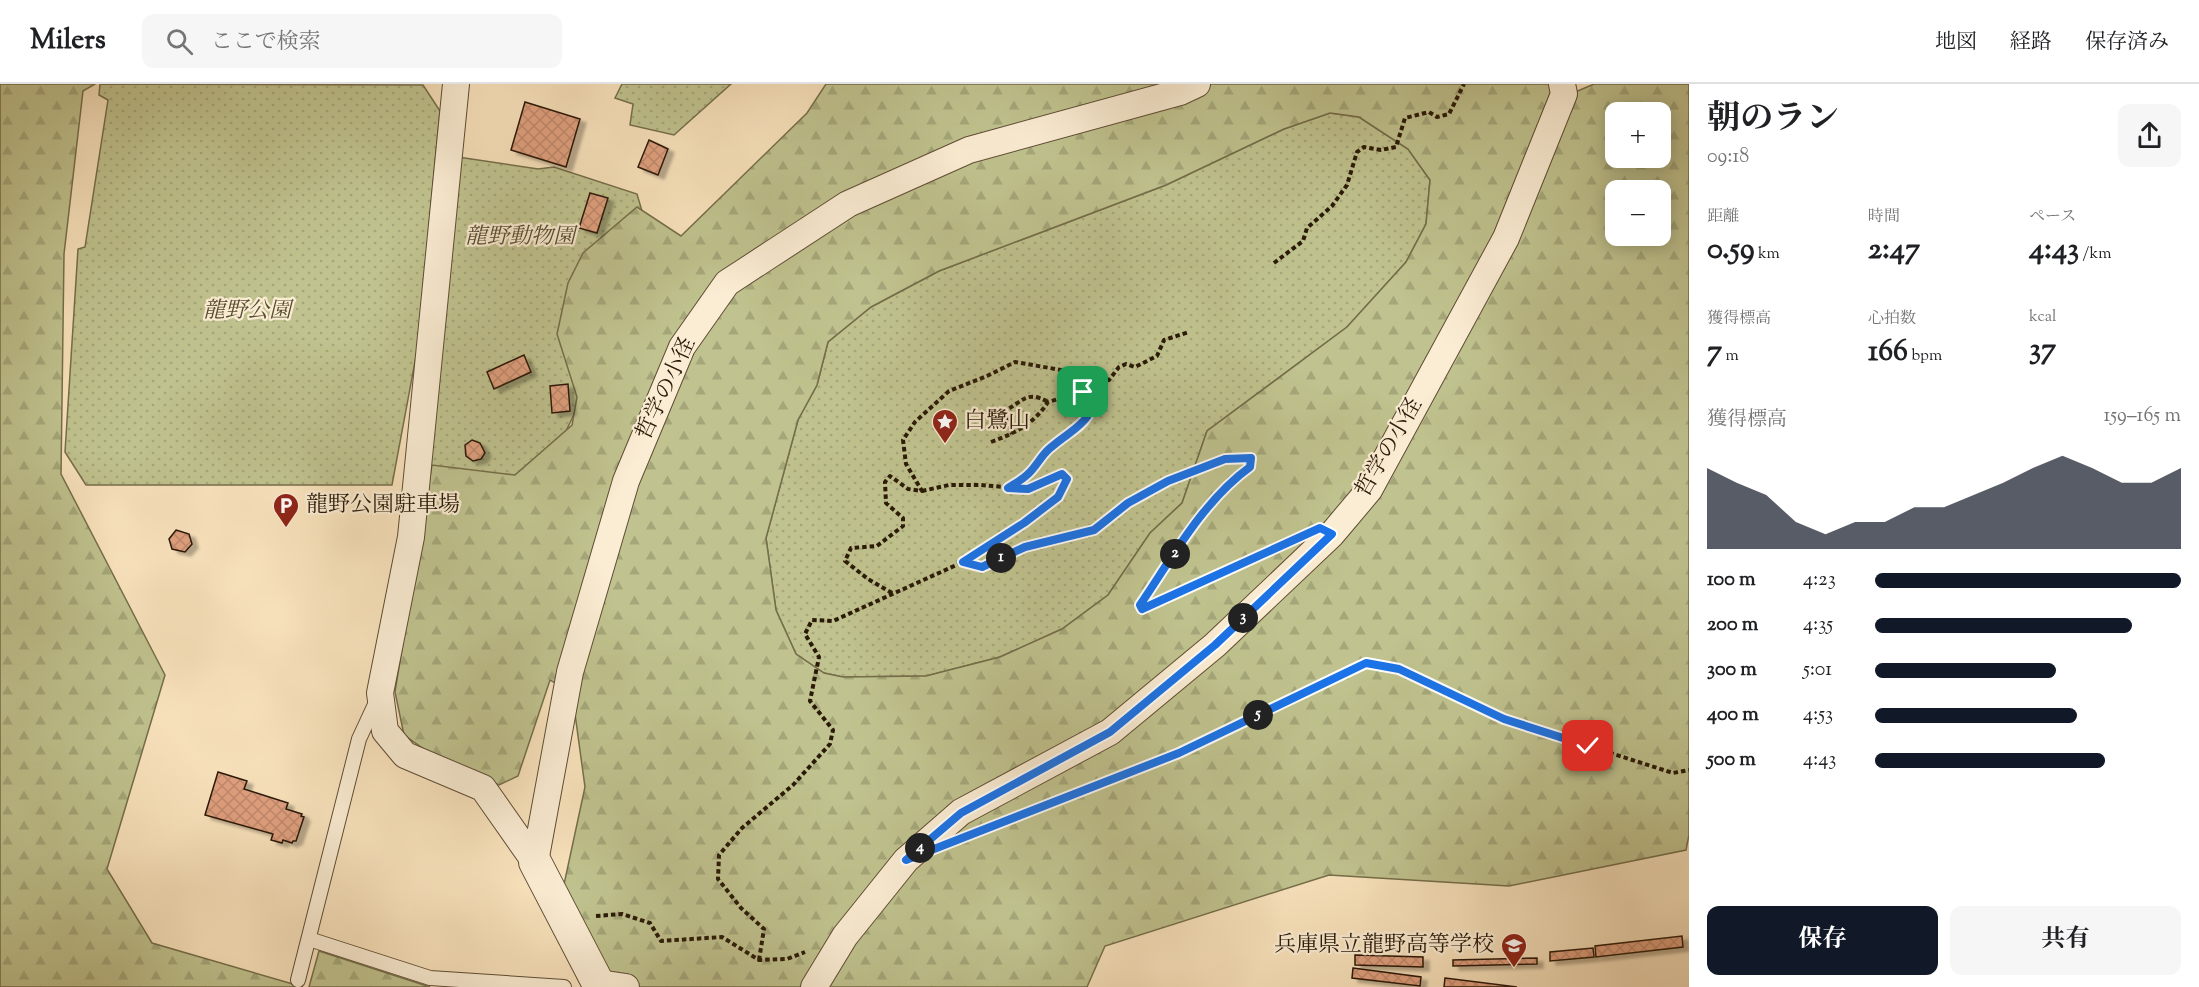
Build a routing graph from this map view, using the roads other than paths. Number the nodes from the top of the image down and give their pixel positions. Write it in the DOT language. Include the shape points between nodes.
graph roads {
  1 [pos="456,84"];
  2 [pos="1562,84"];
  3 [pos="1187,87"];
  4 [pos="380,693"];
  5 [pos="535,862"];
  6 [pos="309,939"];
  7 [pos="298,980"];
  8 [pos="589,986"];
  9 [pos="814,987"];
  1 -- 4 [label="street" via="411,537"];
  2 -- 9 [label="street, 哲学の小径" via="1564,94 1506,238 1369,490 1332,534 1215,645 1110,732 961,813 906,860 845,936"];
  3 -- 5 [label="street, 哲学の小径" via="969,150 848,204 726,283 682,347 626,481 570,672"];
  4 -- 5 [label="street" via="385,731 405,755 483,788"];
  4 -- 6 [label="lane" via="359,739"];
  5 -- 8 [label="street" via="571,927"];
  6 -- 7 [label="lane"];
  6 -- 8 [label="lane" via="430,978"];
}
